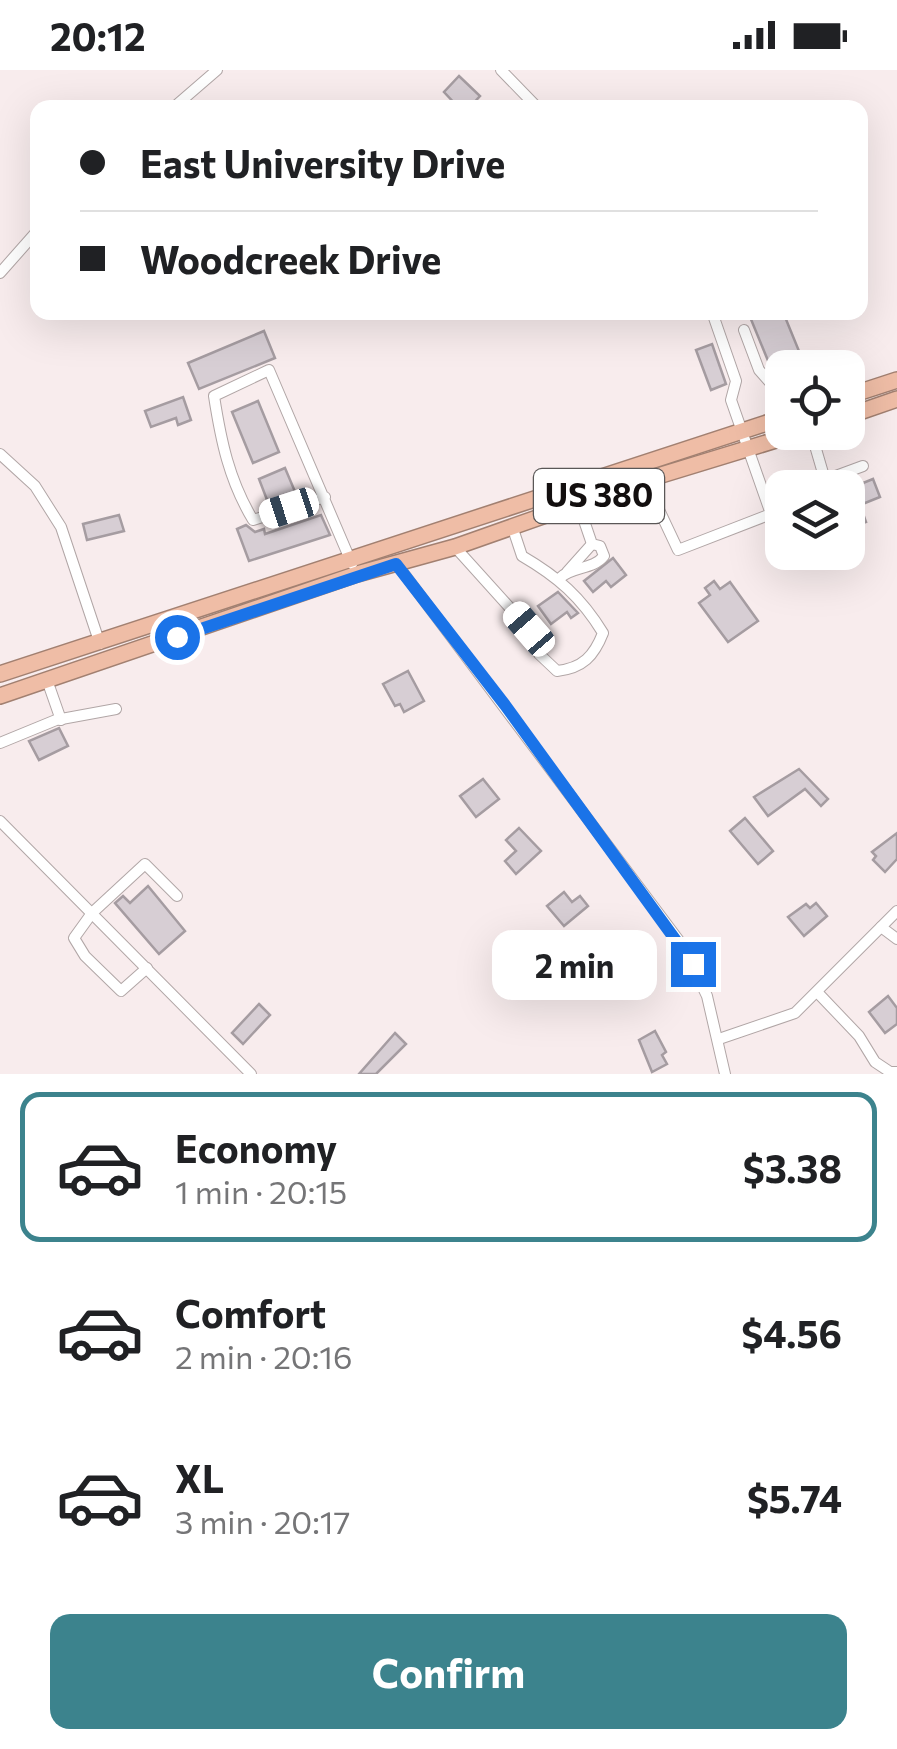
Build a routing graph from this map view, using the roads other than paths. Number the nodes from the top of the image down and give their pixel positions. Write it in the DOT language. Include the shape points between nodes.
graph roads {
  1 [pos="216,70"];
  2 [pos="501,70"];
  3 [pos="181,100"];
  4 [pos="530,100"];
  5 [pos="30,239"];
  6 [pos="0,273"];
  7 [pos="715,320"];
  8 [pos="744,330"];
  9 [pos="765,377"];
  10 [pos="897,380"];
  11 [pos="865,390"];
  12 [pos="897,399"];
  13 [pos="865,410"];
  14 [pos="765,424"];
  15 [pos="742,432"];
  16 [pos="765,444"];
  17 [pos="747,450"];
  18 [pos="816,450"];
  19 [pos="0,454"];
  20 [pos="863,466"];
  21 [pos="645,480"];
  22 [pos="325,497"];
  23 [pos="578,503"];
  24 [pos="512,526"];
  25 [pos="592,544"];
  26 [pos="455,547"];
  27 [pos="349,557"];
  28 [pos="396,564"];
  29 [pos="356,574"];
  30 [pos="563,575"];
  31 [pos="100,644"];
  32 [pos="0,674"];
  33 [pos="47,680"];
  34 [pos="0,696"];
  35 [pos="116,709"];
  36 [pos="61,720"];
  37 [pos="0,743"];
  38 [pos="0,821"];
  39 [pos="177,896"];
  40 [pos="897,910"];
  41 [pos="92,913"];
  42 [pos="881,926"];
  43 [pos="897,940"];
  44 [pos="147,968"];
  45 [pos="817,992"];
  46 [pos="720,1039"];
  47 [pos="897,1072"];
  48 [pos="251,1074"];
  49 [pos="725,1074"];
  1 -- 3 [label="street"];
  2 -- 4 [label="street"];
  5 -- 6 [label="street"];
  7 -- 15 [label="street" via="732,360 731,400"];
  8 -- 9 [label="street"];
  10 -- 11 [label="highway"];
  12 -- 13 [label="highway"];
  14 -- 15 [label="highway, US 380"];
  15 -- 17 [label="street"];
  15 -- 27 [label="highway, US 380"];
  16 -- 17 [label="highway, US 380"];
  17 -- 21 [label="highway, US 380"];
  17 -- 21 [label="street" via="771,514 678,550"];
  18 -- 20 [label="street" via="825,480"];
  19 -- 31 [label="street" via="35,486 61,528"];
  21 -- 23 [label="highway, US 380"];
  22 -- 22 [label="street" via="269,370 214,396 223,451 253,520"];
  22 -- 27 [label="street"];
  23 -- 24 [label="highway, US 380"];
  23 -- 25 [label="street"];
  24 -- 26 [label="highway, US 380"];
  24 -- 30 [label="street" via="522,556"];
  25 -- 30 [label="street"];
  25 -- 30 [label="street" via="603,550 602,560"];
  26 -- 28 [label="highway, US 380"];
  26 -- 30 [label="street" via="529,629 539,654 557,672 594,655 603,633"];
  27 -- 29 [label="street"];
  27 -- 31 [label="highway, US 380"];
  28 -- 29 [label="highway, US 380"];
  28 -- 46 [label="street" via="683,946"];
  29 -- 33 [label="highway, US 380"];
  31 -- 32 [label="highway, US 380"];
  33 -- 34 [label="highway, US 380"];
  33 -- 36 [label="street"];
  35 -- 36 [label="street"];
  36 -- 37 [label="street"];
  38 -- 41 [label="street"];
  39 -- 41 [label="street" via="145,864"];
  40 -- 42 [label="street"];
  41 -- 44 [label="street"];
  41 -- 44 [label="street" via="74,938 85,956 122,990"];
  42 -- 43 [label="street"];
  42 -- 45 [label="street"];
  44 -- 48 [label="street"];
  45 -- 46 [label="street" via="788,1017"];
  45 -- 47 [label="street" via="875,1062"];
  46 -- 49 [label="street"];
}
